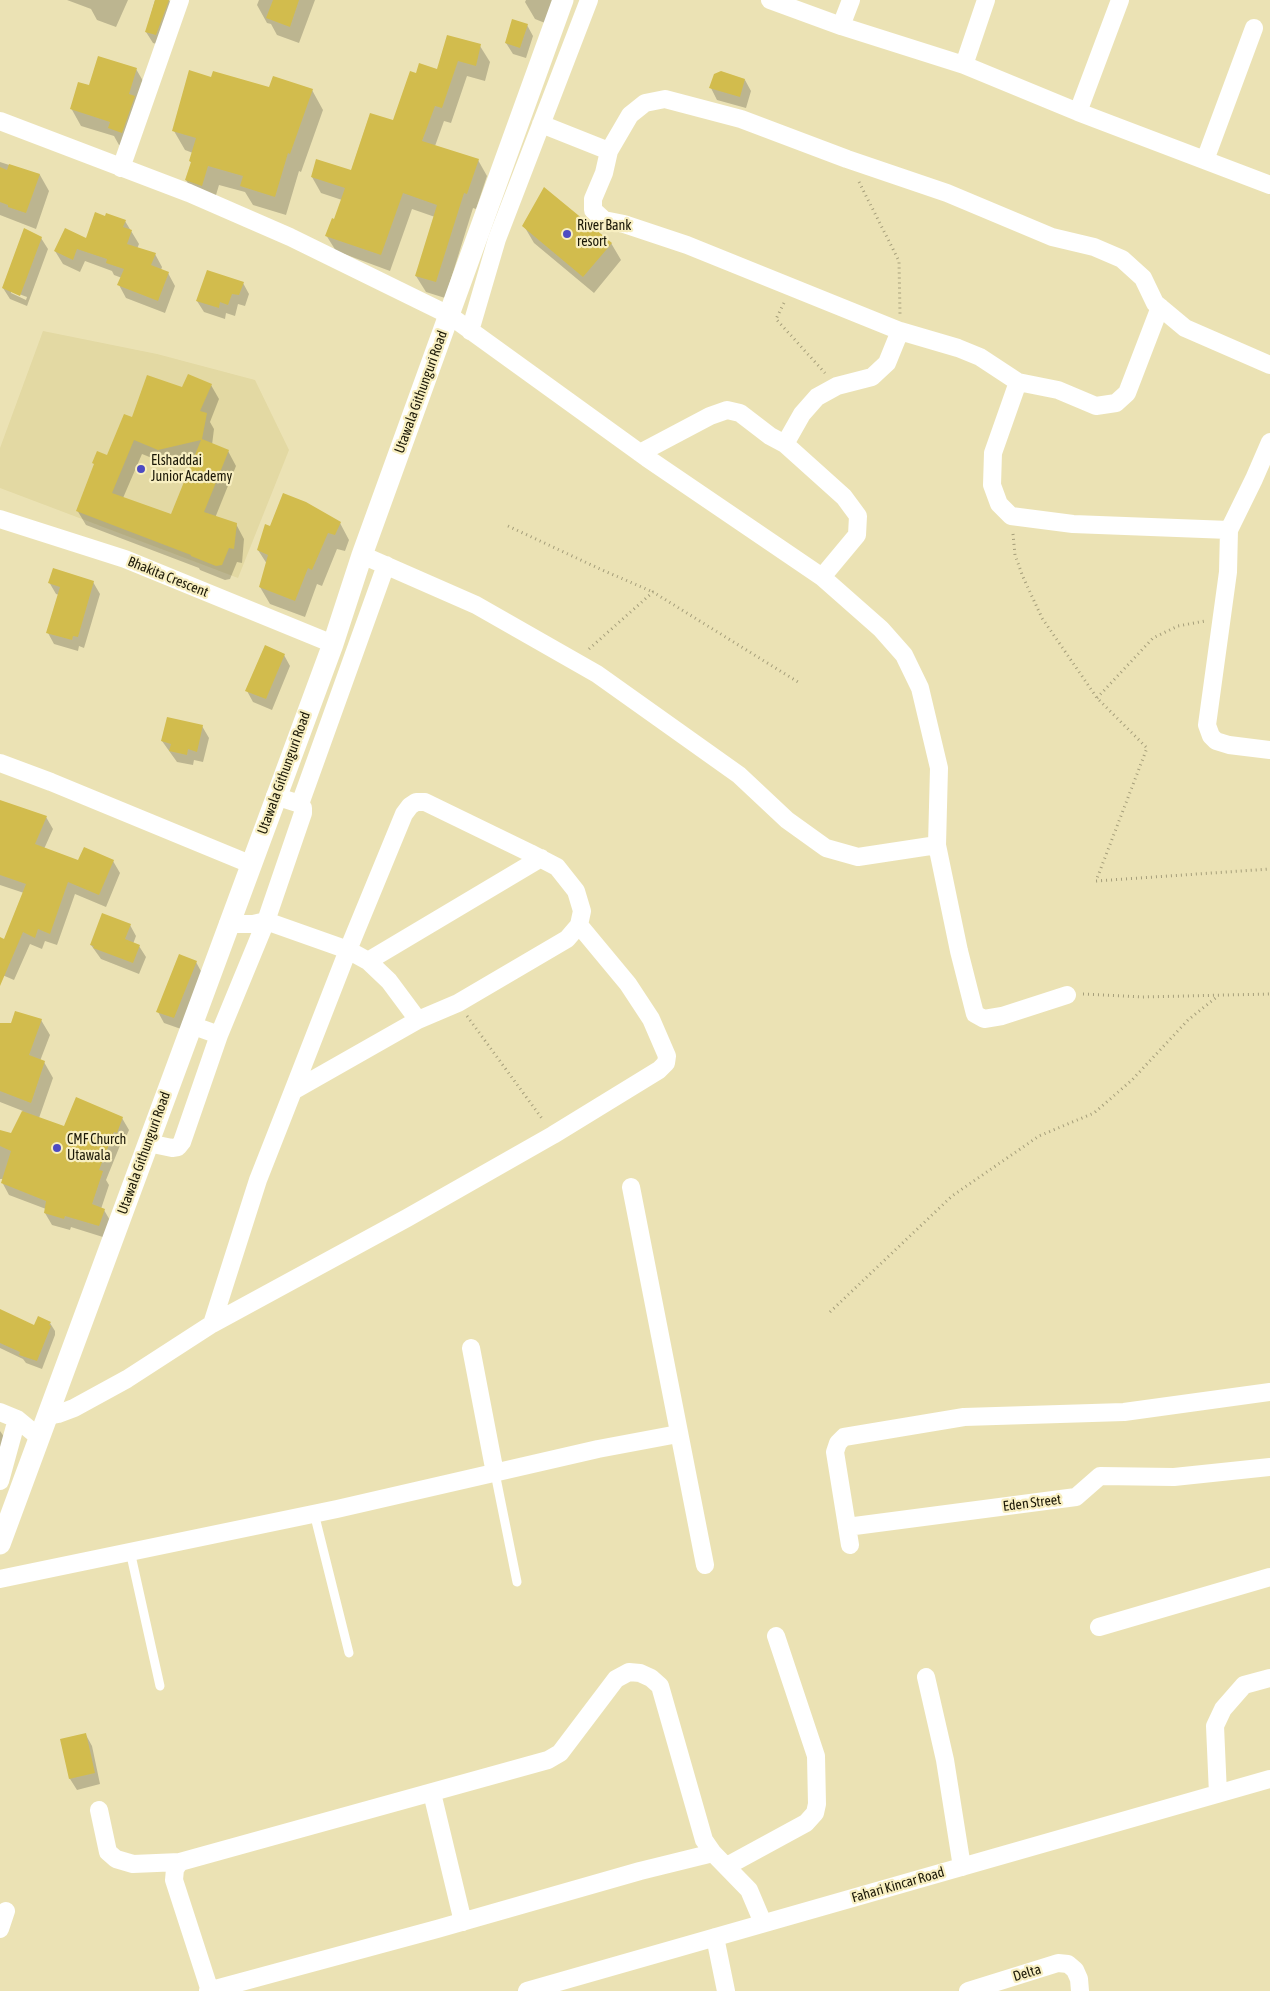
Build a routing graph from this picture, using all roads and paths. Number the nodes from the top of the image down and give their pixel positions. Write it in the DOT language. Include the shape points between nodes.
graph roads {
  1 [pos="180,0"];
  2 [pos="563,0"];
  3 [pos="589,0"];
  4 [pos="770,0"];
  5 [pos="851,0"];
  6 [pos="986,0"];
  7 [pos="1120,0"];
  8 [pos="841,26"];
  9 [pos="1254,28"];
  10 [pos="964,65"];
  11 [pos="1078,112"];
  12 [pos="0,121"];
  13 [pos="541,124"];
  14 [pos="609,151"];
  15 [pos="847,159"];
  16 [pos="1205,160"];
  17 [pos="121,168"];
  18 [pos="1270,185"];
  19 [pos="793,286"];
  20 [pos="1160,307"];
  21 [pos="449,315"];
  22 [pos="470,331"];
  23 [pos="900,331"];
  24 [pos="1270,365"];
  25 [pos="1018,382"];
  26 [pos="837,386"];
  27 [pos="1270,442"];
  28 [pos="785,444"];
  29 [pos="640,453"];
  30 [pos="1012,516"];
  31 [pos="0,519"];
  32 [pos="508,526"];
  33 [pos="1229,530"];
  34 [pos="362,554"];
  35 [pos="386,565"];
  36 [pos="822,577"];
  37 [pos="653,592"];
  38 [pos="1222,617"];
  39 [pos="333,644"];
  40 [pos="576,661"];
  41 [pos="798,682"];
  42 [pos="1097,698"];
  43 [pos="1270,750"];
  44 [pos="0,763"];
  45 [pos="275,796"];
  46 [pos="300,804"];
  47 [pos="937,845"];
  48 [pos="541,858"];
  49 [pos="250,864"];
  50 [pos="1270,869"];
  51 [pos="266,921"];
  52 [pos="228,924"];
  53 [pos="579,925"];
  54 [pos="348,950"];
  55 [pos="368,961"];
  56 [pos="1074,994"];
  57 [pos="1270,994"];
  58 [pos="1218,996"];
  59 [pos="458,1004"];
  60 [pos="418,1020"];
  61 [pos="191,1026"];
  62 [pos="219,1035"];
  63 [pos="293,1091"];
  64 [pos="553,1135"];
  65 [pos="148,1142"];
  66 [pos="631,1186"];
  67 [pos="830,1312"];
  68 [pos="212,1324"];
  69 [pos="471,1348"];
  70 [pos="1270,1392"];
  71 [pos="0,1412"];
  72 [pos="48,1416"];
  73 [pos="17,1419"];
  74 [pos="678,1434"];
  75 [pos="40,1438"];
  76 [pos="1270,1467"];
  77 [pos="494,1473"];
  78 [pos="0,1481"];
  79 [pos="9,1490"];
  80 [pos="314,1513"];
  81 [pos="847,1526"];
  82 [pos="0,1542"];
  83 [pos="850,1545"];
  84 [pos="130,1551"];
  85 [pos="705,1565"];
  86 [pos="1270,1577"];
  87 [pos="0,1579"];
  88 [pos="517,1582"];
  89 [pos="1099,1627"];
  90 [pos="776,1636"];
  91 [pos="348,1653"];
  92 [pos="926,1677"];
  93 [pos="1270,1678"];
  94 [pos="160,1686"];
  95 [pos="1270,1779"];
  96 [pos="432,1793"];
  97 [pos="1218,1794"];
  98 [pos="99,1810"];
  99 [pos="713,1853"];
  100 [pos="180,1862"];
  101 [pos="727,1866"];
  102 [pos="962,1866"];
  103 [pos="6,1911"];
  104 [pos="463,1922"];
  105 [pos="763,1924"];
  106 [pos="0,1929"];
  107 [pos="714,1937"];
  108 [pos="209,1991"];
  109 [pos="527,1991"];
  110 [pos="726,1991"];
  111 [pos="968,1991"];
  112 [pos="1080,1991"];
  1 -- 17 [label="street"];
  2 -- 21 [label="street, Utawala Githunguri Road"];
  3 -- 13 [label="street"];
  4 -- 8 [label="street"];
  5 -- 8 [label="street"];
  6 -- 10 [label="street"];
  7 -- 11 [label="street"];
  8 -- 10 [label="street"];
  9 -- 16 [label="street"];
  10 -- 11 [label="street"];
  11 -- 16 [label="street"];
  12 -- 17 [label="street"];
  13 -- 14 [label="street"];
  13 -- 22 [label="street" via="497,240"];
  14 -- 15 [label="street" via="630,115 645,103 665,99 741,120"];
  14 -- 19 [label="street" via="593,210 604,220 687,245"];
  15 -- 20 [label="street" via="946,193 1052,238 1094,247 1122,259 1143,278"];
  15 -- 23 [label="path" via="899,261"];
  16 -- 18 [label="street"];
  17 -- 21 [label="street" via="189,193 290,237"];
  19 -- 23 [label="street"];
  19 -- 26 [label="path" via="776,319"];
  20 -- 24 [label="street" via="1185,328"];
  20 -- 25 [label="street" via="1127,393 1116,403 1096,406 1058,390"];
  21 -- 22 [label="street"];
  21 -- 34 [label="street, Utawala Githunguri Road"];
  22 -- 29 [label="street"];
  23 -- 25 [label="street" via="980,357"];
  23 -- 26 [label="street" via="887,363 872,377"];
  25 -- 30 [label="street" via="993,453 992,485 999,504"];
  26 -- 28 [label="street" via="817,397 802,414"];
  27 -- 33 [label="street"];
  28 -- 29 [label="street" via="740,413 727,410"];
  28 -- 36 [label="street" via="844,497 858,516 857,535"];
  29 -- 36 [label="street"];
  30 -- 33 [label="street" via="1073,524"];
  30 -- 42 [label="path" via="1015,555 1042,618"];
  31 -- 39 [label="street, Bhakita Crescent" via="125,559"];
  32 -- 37 [label="path"];
  33 -- 38 [label="street"];
  34 -- 35 [label="street"];
  34 -- 39 [label="street, Utawala Githunguri Road"];
  35 -- 40 [label="street" via="476,605"];
  35 -- 46 [label="street"];
  36 -- 47 [label="street" via="881,629 904,655 920,688 939,768"];
  37 -- 40 [label="path"];
  37 -- 41 [label="path"];
  38 -- 42 [label="path" via="1178,626 1153,638"];
  38 -- 43 [label="street" via="1207,725 1216,741"];
  39 -- 45 [label="street, Utawala Githunguri Road"];
  40 -- 47 [label="street" via="739,775 787,820 826,848 858,857"];
  42 -- 50 [label="path" via="1147,748 1096,881"];
  44 -- 49 [label="street"];
  45 -- 46 [label="street"];
  45 -- 49 [label="street, Utawala Githunguri Road"];
  46 -- 51 [label="street" via="303,813"];
  47 -- 56 [label="street" via="975,1014 984,1019 1002,1016"];
  48 -- 53 [label="street" via="557,867 576,891 582,911"];
  48 -- 54 [label="street" via="425,802 416,802 404,814"];
  48 -- 55 [label="street"];
  49 -- 52 [label="street, Utawala Githunguri Road"];
  51 -- 52 [label="street"];
  51 -- 54 [label="street"];
  51 -- 62 [label="street"];
  52 -- 61 [label="street, Utawala Githunguri Road"];
  53 -- 59 [label="street" via="567,939"];
  53 -- 64 [label="street" via="628,984 651,1019 664,1048 666,1063"];
  54 -- 55 [label="street"];
  54 -- 63 [label="street"];
  55 -- 60 [label="street" via="389,981"];
  56 -- 58 [label="path"];
  57 -- 58 [label="path"];
  58 -- 67 [label="path" via="1188,1020 1132,1080 1094,1113 1038,1136 952,1196"];
  59 -- 60 [label="street"];
  59 -- 64 [label="path"];
  60 -- 63 [label="street"];
  61 -- 62 [label="street"];
  61 -- 65 [label="street, Utawala Githunguri Road"];
  62 -- 65 [label="street" via="182,1142 172,1148"];
  63 -- 68 [label="street" via="258,1180"];
  64 -- 68 [label="street"];
  65 -- 72 [label="street, Utawala Githunguri Road"];
  66 -- 74 [label="street"];
  68 -- 72 [label="street" via="127,1379 74,1408"];
  69 -- 77 [label="street"];
  70 -- 81 [label="street" via="1124,1412 964,1417 844,1437 834,1452"];
  71 -- 73 [label="street"];
  72 -- 75 [label="street, Utawala Githunguri Road"];
  73 -- 75 [label="street"];
  73 -- 78 [label="street"];
  74 -- 77 [label="street"];
  74 -- 85 [label="street"];
  75 -- 79 [label="street, Utawala Githunguri Road"];
  76 -- 81 [label="street, Eden Street" via="1174,1478 1100,1476 1076,1497"];
  77 -- 80 [label="street"];
  77 -- 88 [label="lane"];
  79 -- 82 [label="street, Utawala Githunguri Road"];
  80 -- 84 [label="street"];
  80 -- 91 [label="lane"];
  81 -- 83 [label="street"];
  84 -- 87 [label="street"];
  84 -- 94 [label="lane"];
  86 -- 89 [label="street"];
  90 -- 101 [label="street" via="816,1756 817,1804 806,1823"];
  92 -- 102 [label="street" via="945,1760"];
  93 -- 97 [label="street" via="1244,1686 1223,1709 1215,1726"];
  95 -- 97 [label="street, Fahari Kincar Road"];
  96 -- 99 [label="street" via="548,1760 560,1753 616,1679 629,1672 640,1673 660,1686 704,1840"];
  96 -- 100 [label="street"];
  96 -- 104 [label="street"];
  97 -- 102 [label="street, Fahari Kincar Road"];
  98 -- 100 [label="street" via="108,1852 116,1859 133,1864"];
  99 -- 101 [label="street"];
  99 -- 104 [label="street"];
  100 -- 108 [label="street" via="174,1869 174,1880"];
  101 -- 105 [label="street" via="749,1890"];
  102 -- 105 [label="street, Fahari Kincar Road"];
  103 -- 106 [label="street"];
  104 -- 108 [label="street"];
  105 -- 107 [label="street, Fahari Kincar Road"];
  107 -- 109 [label="street, Fahari Kincar Road"];
  107 -- 110 [label="street"];
  111 -- 112 [label="street, Delta" via="1058,1963 1068,1964 1075,1970 1080,1979"];
}
